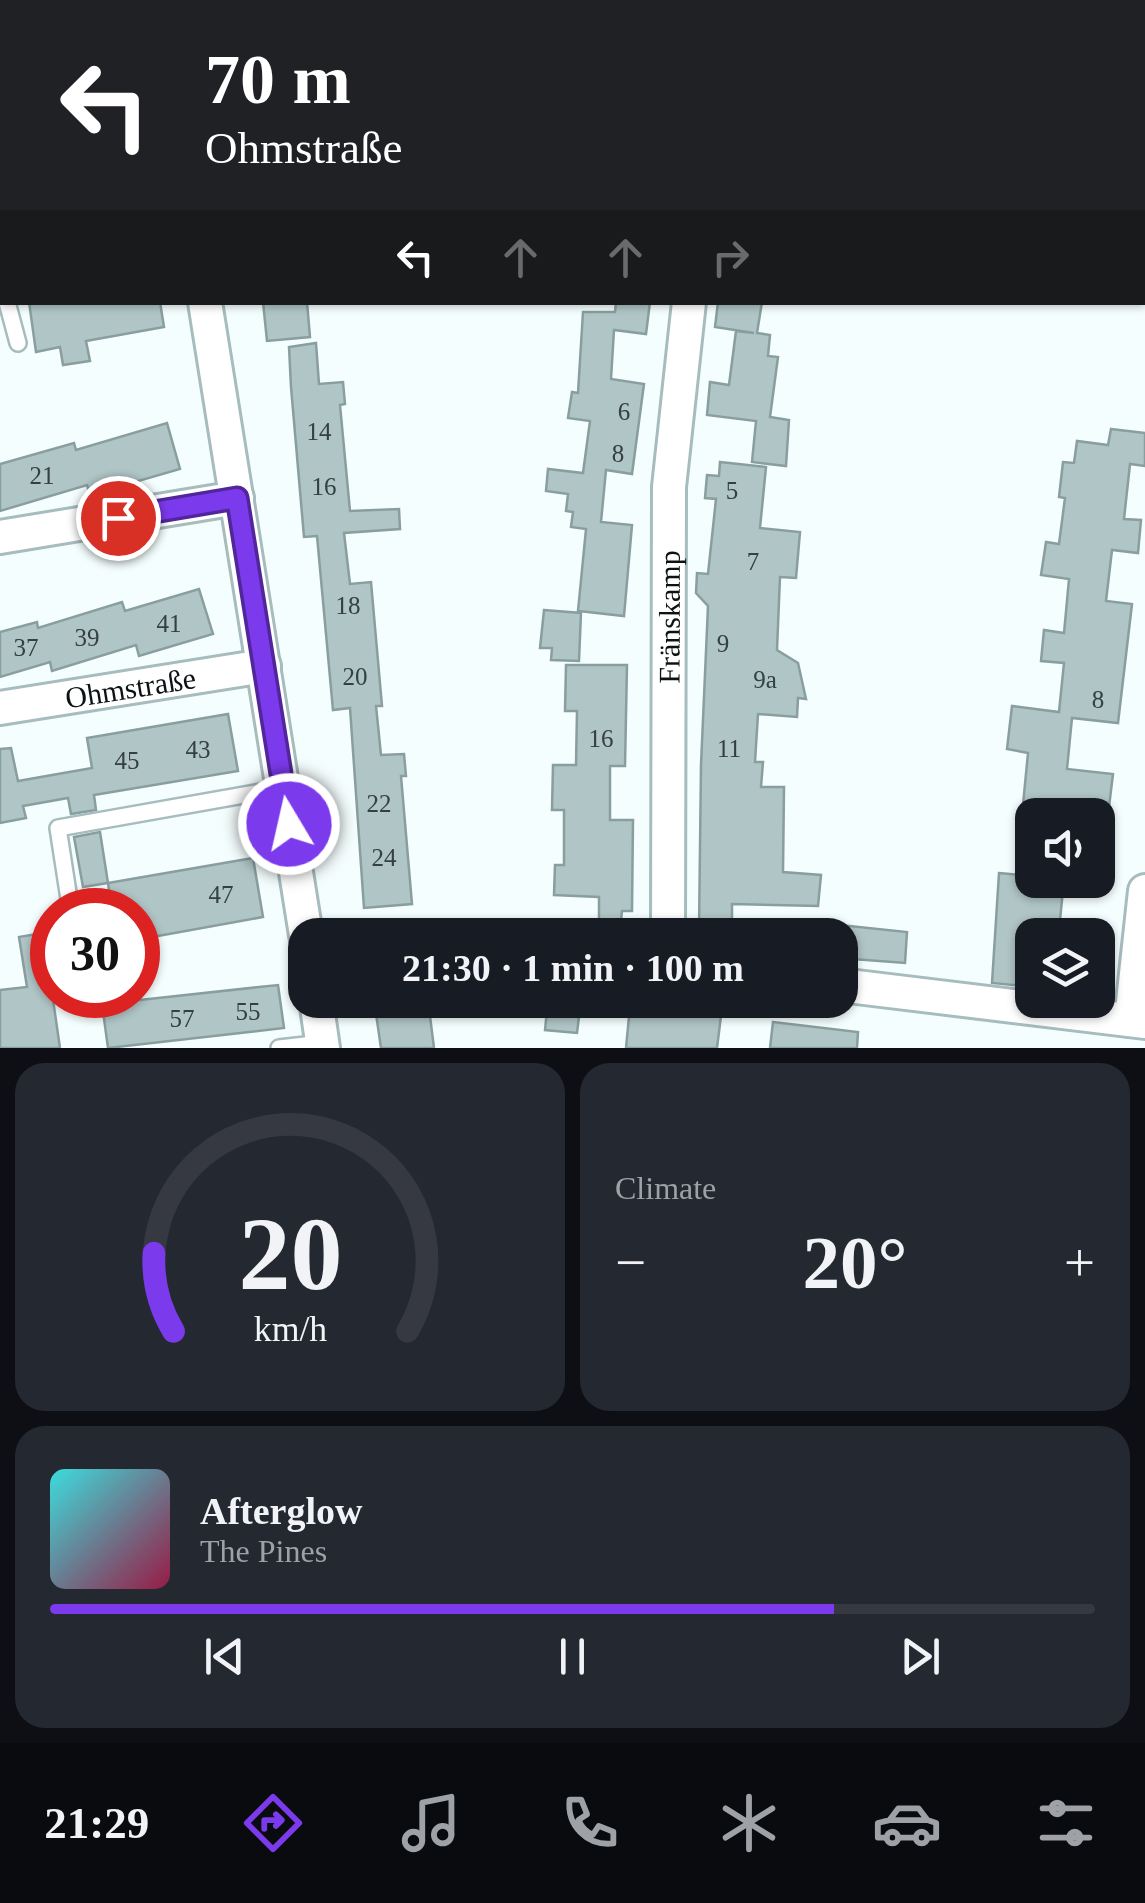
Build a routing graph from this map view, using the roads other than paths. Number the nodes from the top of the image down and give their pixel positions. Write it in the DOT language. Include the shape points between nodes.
graph roads {
  1 [pos="5,305"];
  2 [pos="206,305"];
  3 [pos="689,305"];
  4 [pos="18,343"];
  5 [pos="237,498"];
  6 [pos="0,537"];
  7 [pos="264,666"];
  8 [pos="0,708"];
  9 [pos="283,788"];
  10 [pos="67,888"];
  11 [pos="1145,891"];
  12 [pos="303,918"];
  13 [pos="668,918"];
  14 [pos="858,987"];
  15 [pos="319,1018"];
  16 [pos="1138,1021"];
  17 [pos="323,1046"];
  18 [pos="279,1048"];
  1 -- 4 [label="lane"];
  2 -- 5 [label="street"];
  3 -- 13 [label="street, Fränskamp" via="669,488"];
  5 -- 6 [label="street"];
  5 -- 7 [label="street"];
  7 -- 8 [label="street, Ohmstraße"];
  7 -- 9 [label="street"];
  9 -- 10 [label="lane" via="58,828"];
  9 -- 12 [label="street"];
  11 -- 16 [label="street"];
  14 -- 16 [label="street"];
  15 -- 17 [label="street"];
  17 -- 18 [label="lane"];
}
